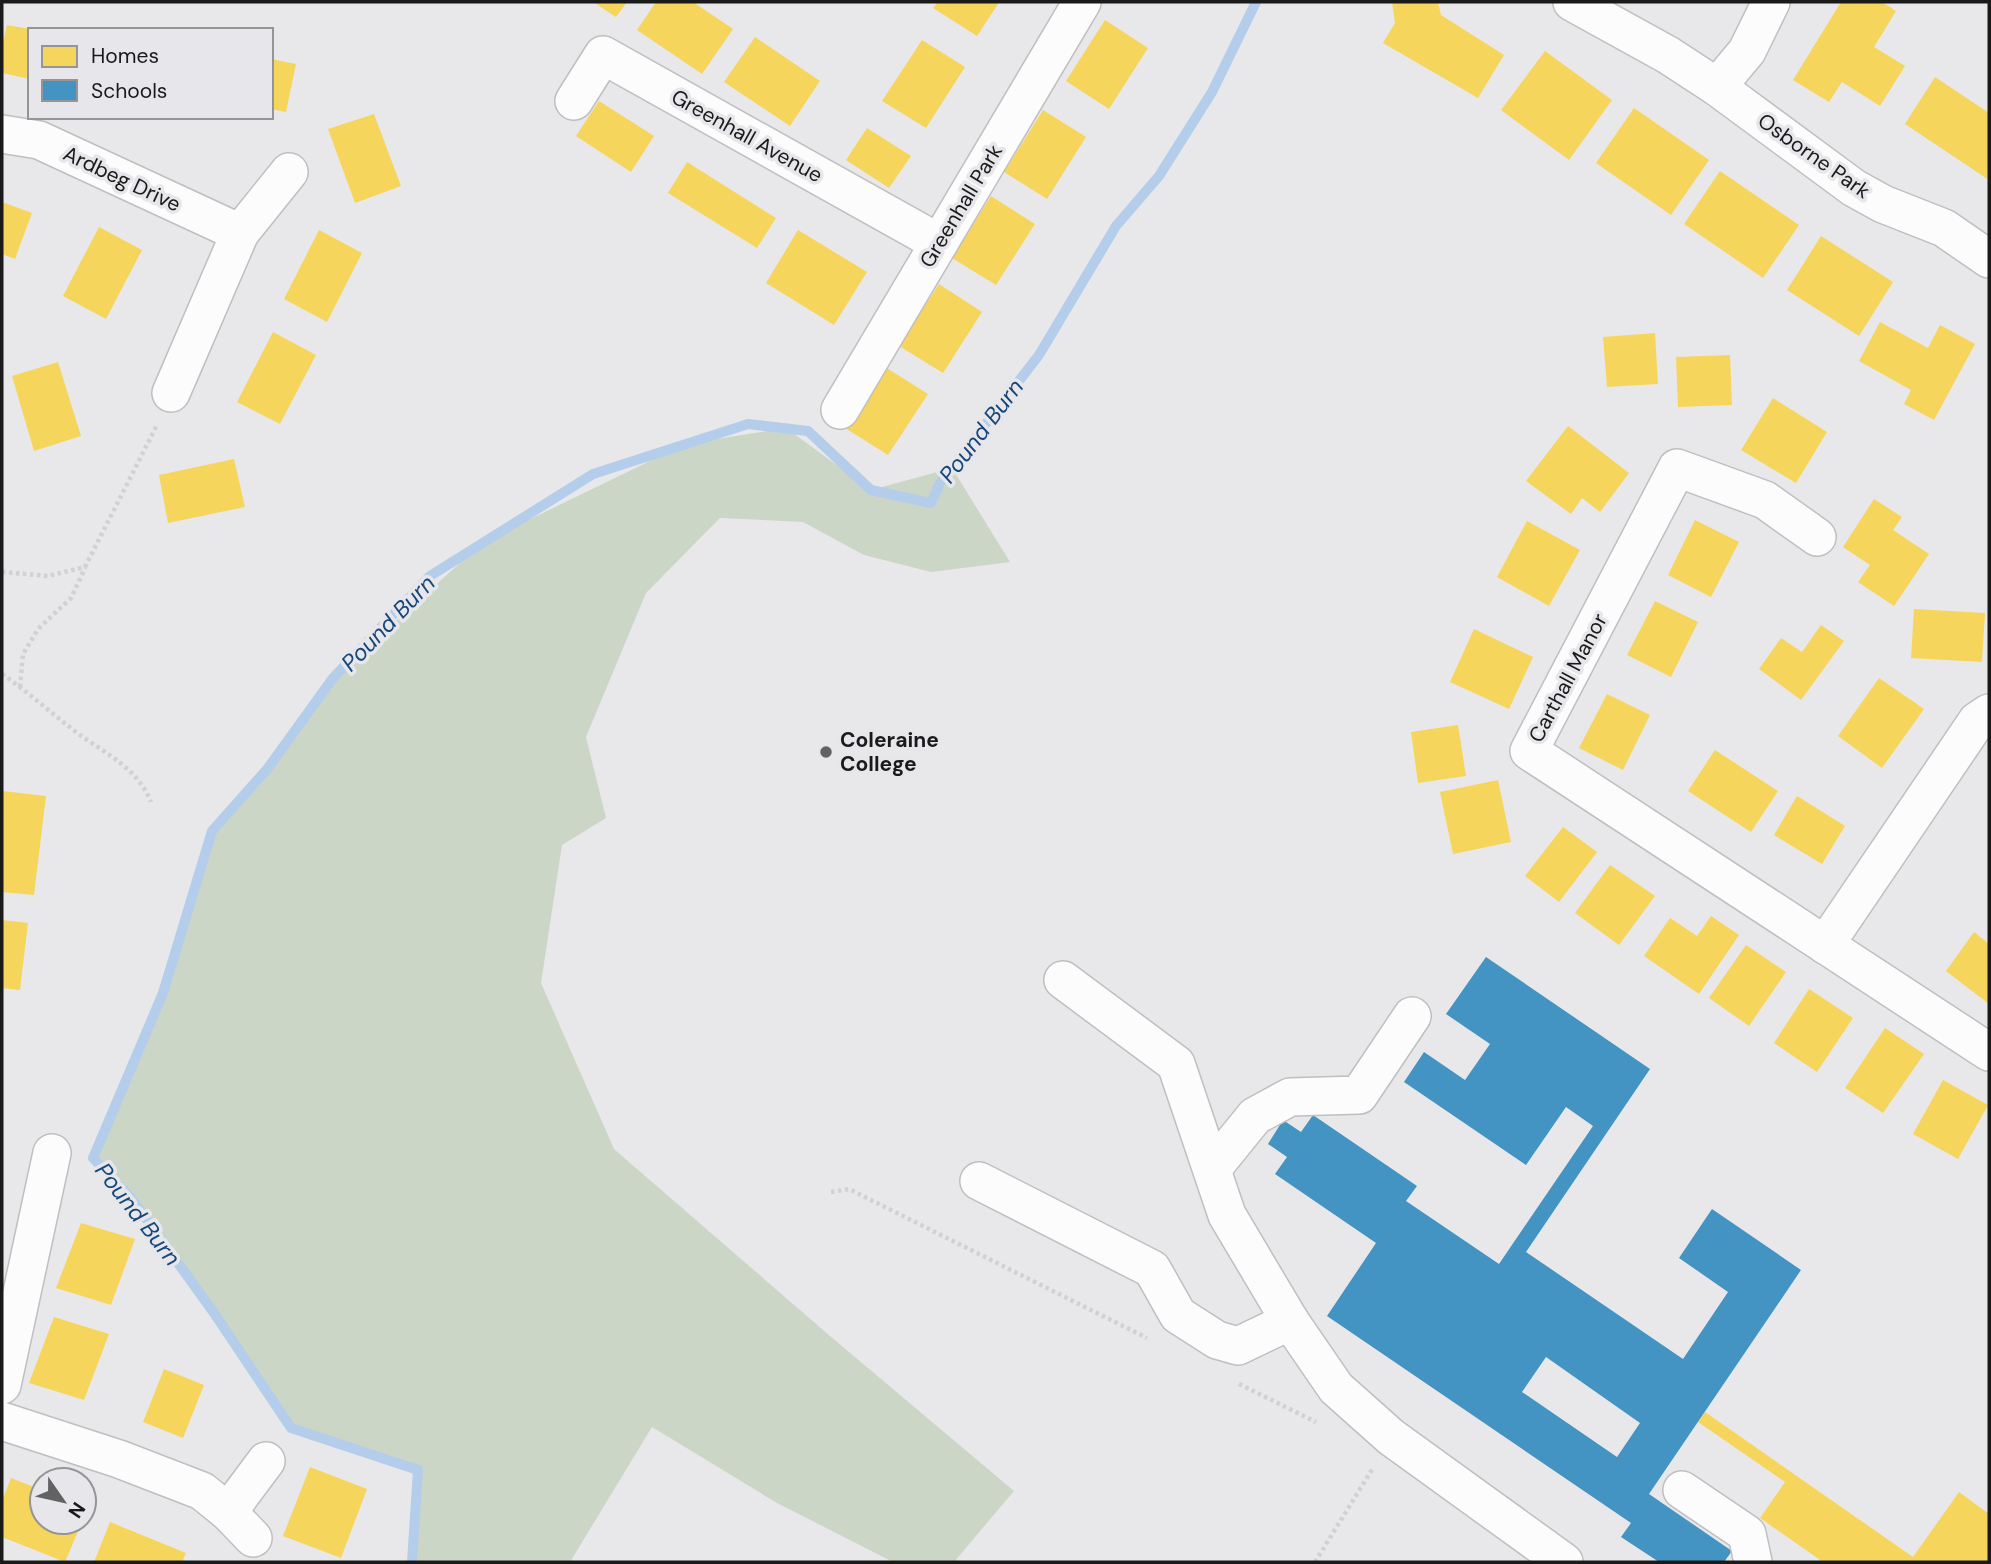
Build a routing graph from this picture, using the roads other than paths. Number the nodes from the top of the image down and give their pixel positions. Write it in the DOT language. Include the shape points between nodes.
graph roads {
  1 [pos="1082,2"];
  2 [pos="1572,2"];
  3 [pos="1771,2"];
  4 [pos="1717,87"];
  5 [pos="574,101"];
  6 [pos="2,134"];
  7 [pos="289,172"];
  8 [pos="240,233"];
  9 [pos="939,243"];
  10 [pos="1989,259"];
  11 [pos="171,393"];
  12 [pos="840,410"];
  13 [pos="1817,537"];
  14 [pos="1989,713"];
  15 [pos="1825,945"];
  16 [pos="1063,979"];
  17 [pos="1412,1016"];
  18 [pos="1989,1052"];
  19 [pos="52,1153"];
  20 [pos="1212,1169"];
  21 [pos="979,1181"];
  22 [pos="1290,1321"];
  23 [pos="2,1385"];
  24 [pos="2,1421"];
  25 [pos="266,1461"];
  26 [pos="1682,1490"];
  27 [pos="228,1511"];
  28 [pos="253,1538"];
  29 [pos="1564,1562"];
  30 [pos="1753,1562"];
  1 -- 9 [label="street, Greenhall Park"];
  2 -- 4 [label="street, Osborne Park"];
  3 -- 4 [label="street" via="1747,51"];
  4 -- 10 [label="street, Osborne Park" via="1854,188 1944,228"];
  5 -- 9 [label="street, Greenhall Avenue" via="603,55"];
  6 -- 8 [label="street, Ardbeg Drive" via="39,140"];
  7 -- 8 [label="street"];
  8 -- 11 [label="street"];
  9 -- 12 [label="street, Greenhall Park"];
  13 -- 15 [label="street, Carthall Manor" via="1765,500 1677,468 1529,751"];
  14 -- 15 [label="street" via="1977,721"];
  15 -- 18 [label="street, Carthall Manor"];
  16 -- 20 [label="street" via="1176,1064"];
  17 -- 20 [label="street" via="1359,1095 1290,1097 1255,1116"];
  19 -- 23 [label="street"];
  20 -- 22 [label="street" via="1227,1215"];
  21 -- 22 [label="street" via="1152,1269 1178,1315 1217,1340 1238,1346"];
  22 -- 29 [label="street" via="1336,1388 1391,1437"];
  24 -- 27 [label="street" via="202,1491"];
  25 -- 27 [label="street"];
  26 -- 30 [label="street" via="1747,1534"];
  27 -- 28 [label="street"];
}
